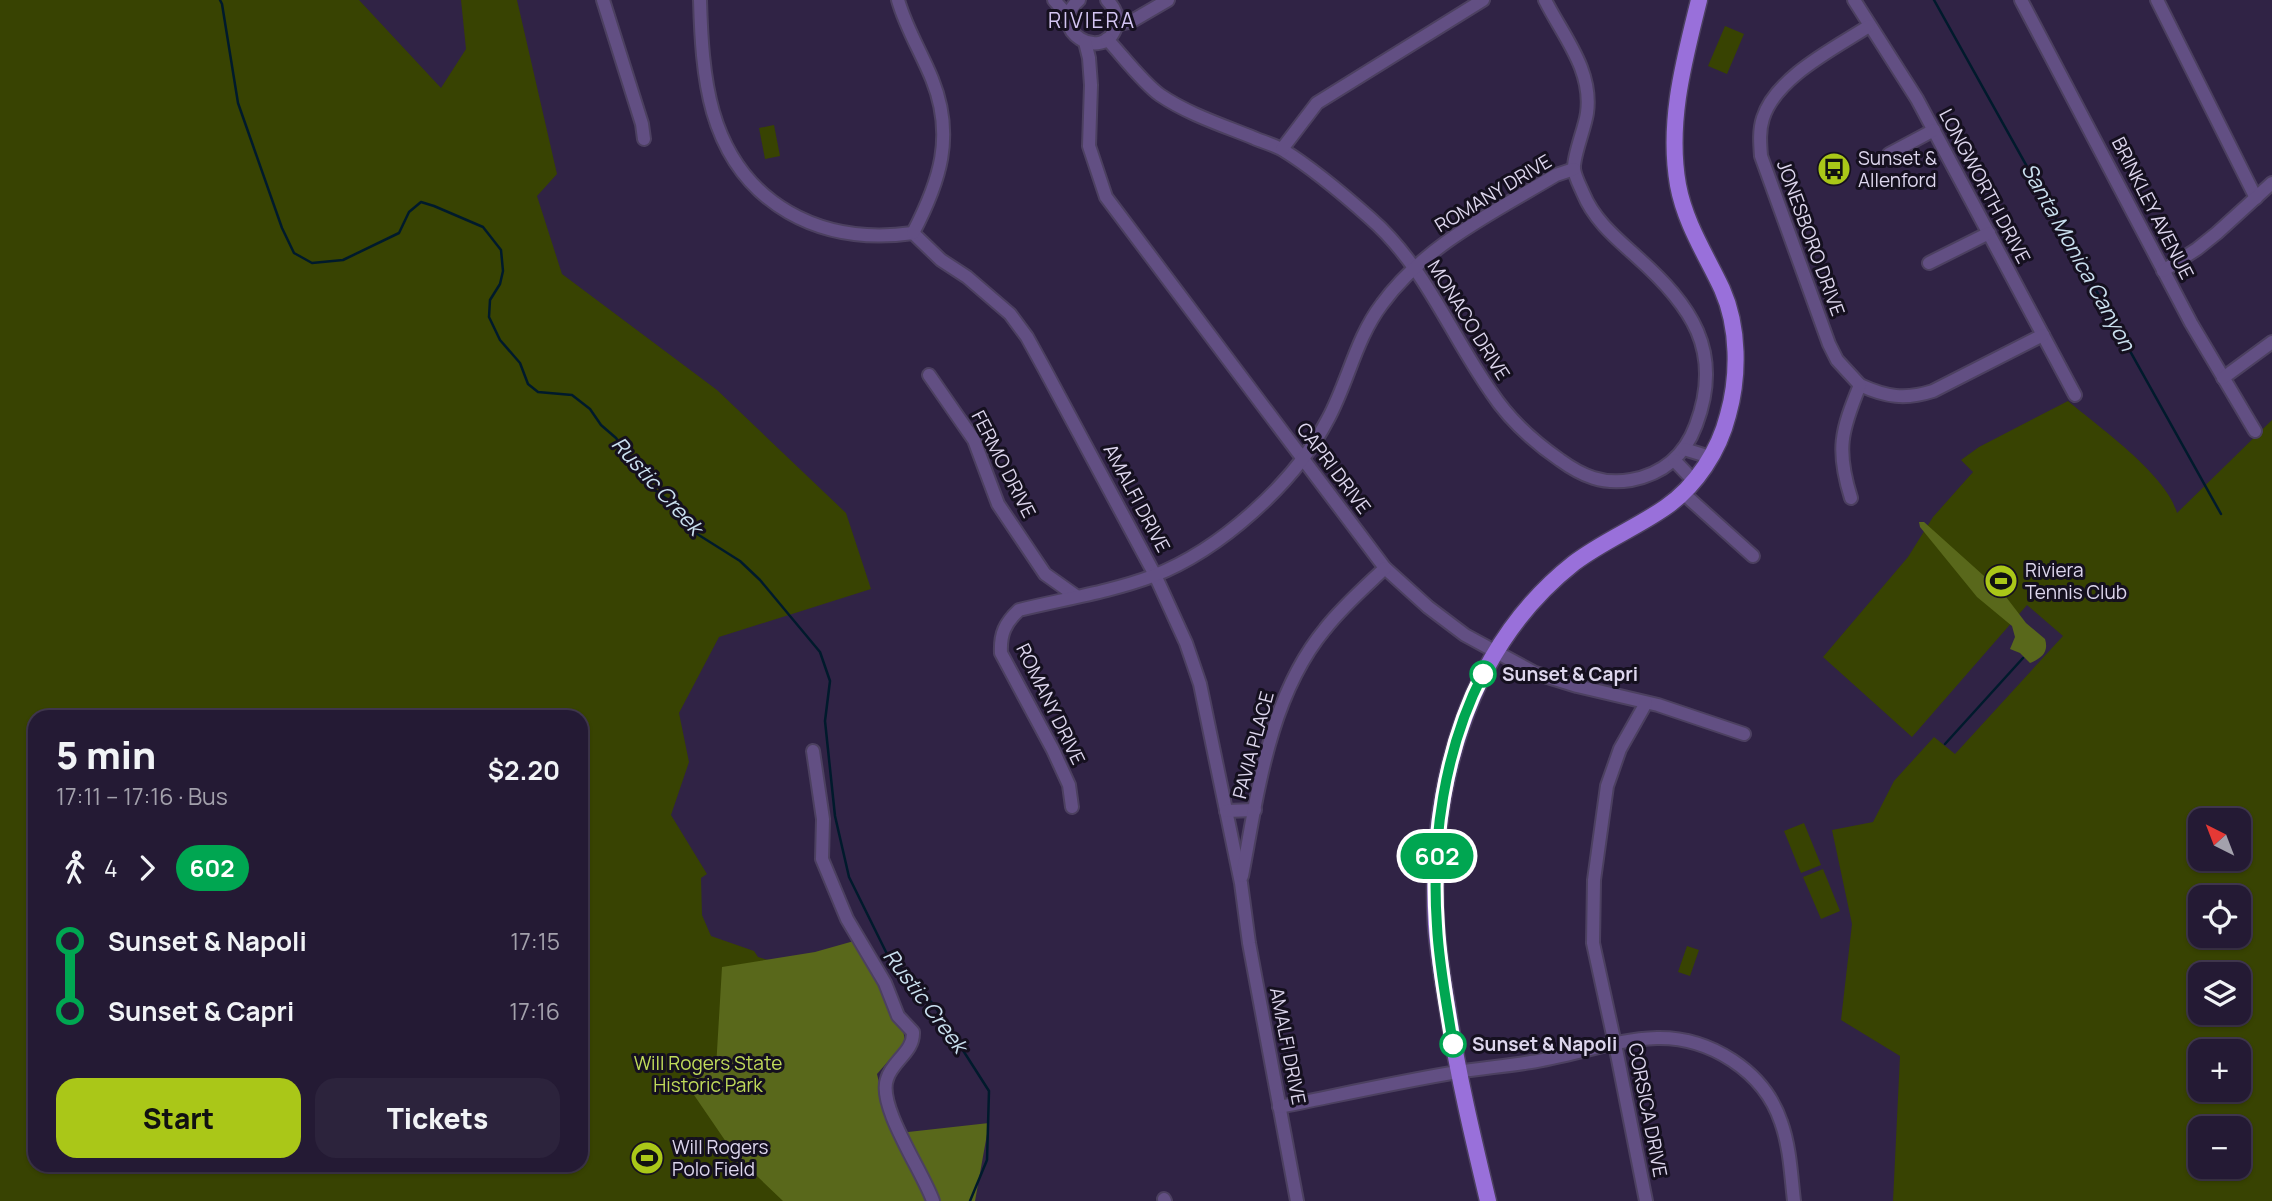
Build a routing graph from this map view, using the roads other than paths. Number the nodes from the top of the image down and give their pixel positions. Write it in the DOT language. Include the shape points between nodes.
graph roads {
  1 [pos="603,0"];
  2 [pos="700,0"];
  3 [pos="898,0"];
  4 [pos="1054,0"];
  5 [pos="1079,0"];
  6 [pos="1168,0"];
  7 [pos="1483,0"];
  8 [pos="1545,0"];
  9 [pos="1699,0"];
  10 [pos="1854,0"];
  11 [pos="2021,0"];
  12 [pos="2157,0"];
  13 [pos="1115,2"];
  14 [pos="1069,18"];
  15 [pos="1116,25"];
  16 [pos="1869,26"];
  17 [pos="1107,39"];
  18 [pos="1085,42"];
  19 [pos="1934,130"];
  20 [pos="644,139"];
  21 [pos="1282,149"];
  22 [pos="1889,154"];
  23 [pos="1574,169"];
  24 [pos="2272,183"];
  25 [pos="2256,198"];
  26 [pos="913,233"];
  27 [pos="1989,233"];
  28 [pos="1929,263"];
  29 [pos="1415,268"];
  30 [pos="2163,271"];
  31 [pos="2043,335"];
  32 [pos="2272,342"];
  33 [pos="929,375"];
  34 [pos="2223,378"];
  35 [pos="1860,386"];
  36 [pos="2075,395"];
  37 [pos="2255,431"];
  38 [pos="1684,449"];
  39 [pos="1710,457"];
  40 [pos="1303,459"];
  41 [pos="1674,460"];
  42 [pos="1688,487"];
  43 [pos="1851,498"];
  44 [pos="1753,556"];
  45 [pos="1385,568"];
  46 [pos="1155,575"];
  47 [pos="1076,596"];
  48 [pos="1495,652"];
  49 [pos="1646,703"];
  50 [pos="1744,734"];
  51 [pos="813,751"];
  52 [pos="1072,807"];
  53 [pos="1255,810"];
  54 [pos="1226,811"];
  55 [pos="1241,883"];
  56 [pos="1615,1044"];
  57 [pos="1458,1072"];
  58 [pos="1279,1107"];
  59 [pos="933,1201"];
  60 [pos="1297,1201"];
  61 [pos="1488,1201"];
  62 [pos="1646,1201"];
  63 [pos="1794,1201"];
  1 -- 20 [label="street"];
  2 -- 26 [label="street" via="701,43 712,112 737,166 767,200 825,228 861,236"];
  3 -- 26 [label="street" via="931,79 943,124 940,171"];
  4 -- 14 [label="street"];
  5 -- 14 [label="street"];
  6 -- 15 [label="street" via="1132,22"];
  7 -- 21 [label="street" via="1317,103"];
  8 -- 23 [label="street" via="1576,54 1585,80 1587,110"];
  9 -- 39 [label="main road" via="1676,105 1674,152 1687,218 1722,289 1733,331 1734,392"];
  10 -- 16 [label="street, LONGWORTH DRIVE"];
  11 -- 30 [label="street, BRINKLEY AVENUE"];
  12 -- 25 [label="street"];
  13 -- 15 [label="street"];
  14 -- 18 [label="street" via="1073,33"];
  15 -- 17 [label="street"];
  16 -- 19 [label="street, LONGWORTH DRIVE"];
  16 -- 35 [label="street, JONESBORO DRIVE" via="1787,82 1763,117 1759,137 1761,156 1829,344"];
  17 -- 18 [label="street"];
  17 -- 21 [label="street, MONACO DRIVE" via="1158,94 1192,113"];
  18 -- 40 [label="street, CAPRI DRIVE" via="1091,85 1089,146 1105,197"];
  19 -- 22 [label="street"];
  19 -- 27 [label="street, LONGWORTH DRIVE"];
  21 -- 29 [label="street, MONACO DRIVE" via="1373,221"];
  23 -- 29 [label="street, ROMANY DRIVE" via="1455,235"];
  23 -- 38 [label="street, MONACO DRIVE" via="1597,219 1654,272 1701,336 1707,379 1703,406"];
  24 -- 25 [label="street"];
  25 -- 30 [label="street" via="2197,249"];
  26 -- 46 [label="street, AMALFI DRIVE" via="1020,326"];
  27 -- 28 [label="street"];
  27 -- 31 [label="street, LONGWORTH DRIVE"];
  29 -- 40 [label="street, ROMANY DRIVE" via="1382,304 1363,336 1328,419"];
  29 -- 41 [label="street, MONACO DRIVE" via="1491,393 1559,460 1588,478 1615,483 1660,471"];
  30 -- 34 [label="street, BRINKLEY AVENUE"];
  31 -- 35 [label="street" via="1914,397 1896,398"];
  31 -- 36 [label="street, LONGWORTH DRIVE"];
  32 -- 34 [label="street"];
  33 -- 47 [label="street, FERMO DRIVE" via="974,440 1005,514 1045,574"];
  34 -- 37 [label="street, BRINKLEY AVENUE"];
  35 -- 43 [label="street" via="1841,446"];
  38 -- 39 [label="street"];
  38 -- 41 [label="street, MONACO DRIVE"];
  39 -- 42 [label="main road"];
  40 -- 45 [label="street, CAPRI DRIVE"];
  40 -- 46 [label="street, ROMANY DRIVE" via="1248,518"];
  41 -- 42 [label="street"];
  42 -- 44 [label="street"];
  42 -- 48 [label="main road" via="1666,507 1561,573"];
  45 -- 48 [label="street, CAPRI DRIVE" via="1448,623"];
  45 -- 53 [label="street, PAVIA PLACE" via="1324,629 1289,685"];
  46 -- 47 [label="street, ROMANY DRIVE"];
  46 -- 54 [label="street, AMALFI DRIVE" via="1200,684"];
  47 -- 52 [label="street, ROMANY DRIVE" via="1019,610 1004,627 1000,640 1000,653 1054,750 1069,785"];
  48 -- 49 [label="street, CAPRI DRIVE" via="1535,673"];
  48 -- 57 [label="main road" via="1472,695 1453,752 1438,847 1436,925"];
  49 -- 50 [label="street, CAPRI DRIVE"];
  49 -- 56 [label="street, CORSICA DRIVE" via="1620,749 1607,786 1594,880 1593,943"];
  51 -- 59 [label="street" via="823,819 822,859 847,919 885,982 898,1016 913,1032 913,1040 886,1080 886,1093 895,1124"];
  53 -- 54 [label="street"];
  53 -- 55 [label="street, PAVIA PLACE"];
  54 -- 55 [label="street, AMALFI DRIVE"];
  55 -- 58 [label="street, AMALFI DRIVE"];
  56 -- 57 [label="street"];
  56 -- 62 [label="street, CORSICA DRIVE"];
  56 -- 63 [label="street" via="1657,1038 1684,1041 1706,1046 1744,1070 1769,1097 1781,1120"];
  57 -- 58 [label="street"];
  57 -- 61 [label="main road"];
  58 -- 60 [label="street, AMALFI DRIVE"];
}
